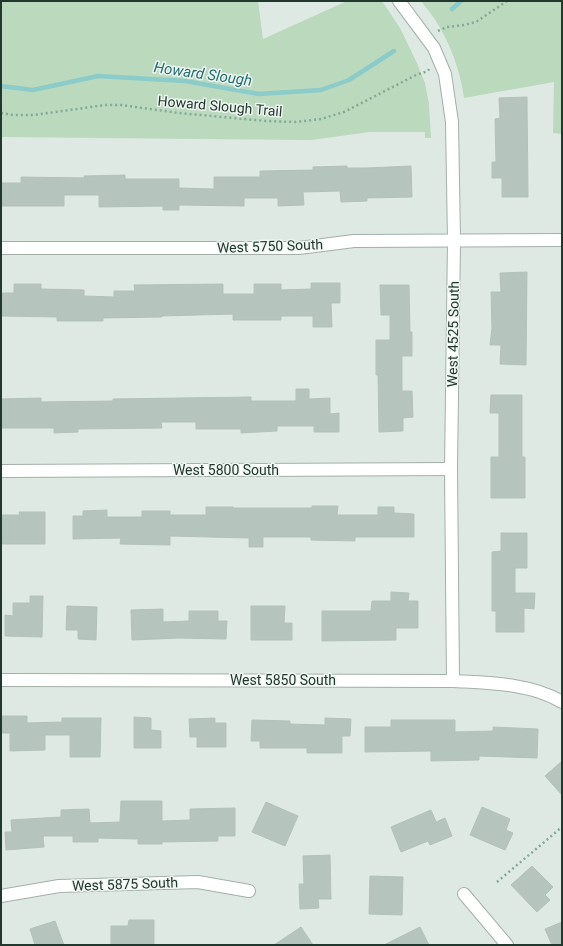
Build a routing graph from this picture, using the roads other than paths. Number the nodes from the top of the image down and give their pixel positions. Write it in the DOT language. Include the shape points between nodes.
graph roads {
  1 [pos="399,1"];
  2 [pos="454,240"];
  3 [pos="562,240"];
  4 [pos="1,248"];
  5 [pos="451,469"];
  6 [pos="1,472"];
  7 [pos="1,680"];
  8 [pos="454,681"];
  9 [pos="562,702"];
  10 [pos="248,891"];
  11 [pos="464,894"];
  12 [pos="1,896"];
  13 [pos="507,945"];
  1 -- 2 [label="street, West 4525 South" via="434,48 445,74 452,122"];
  2 -- 3 [label="street, West 5750 South"];
  2 -- 4 [label="street, West 5750 South" via="354,241 299,248"];
  2 -- 5 [label="street, West 4525 South"];
  5 -- 6 [label="street, West 5800 South"];
  5 -- 8 [label="street, West 4525 South"];
  7 -- 8 [label="street, West 5850 South"];
  8 -- 9 [label="street, West 5850 South" via="516,685 555,697"];
  10 -- 12 [label="street, West 5875 South" via="198,882 59,886"];
  11 -- 13 [label="street"];
}
